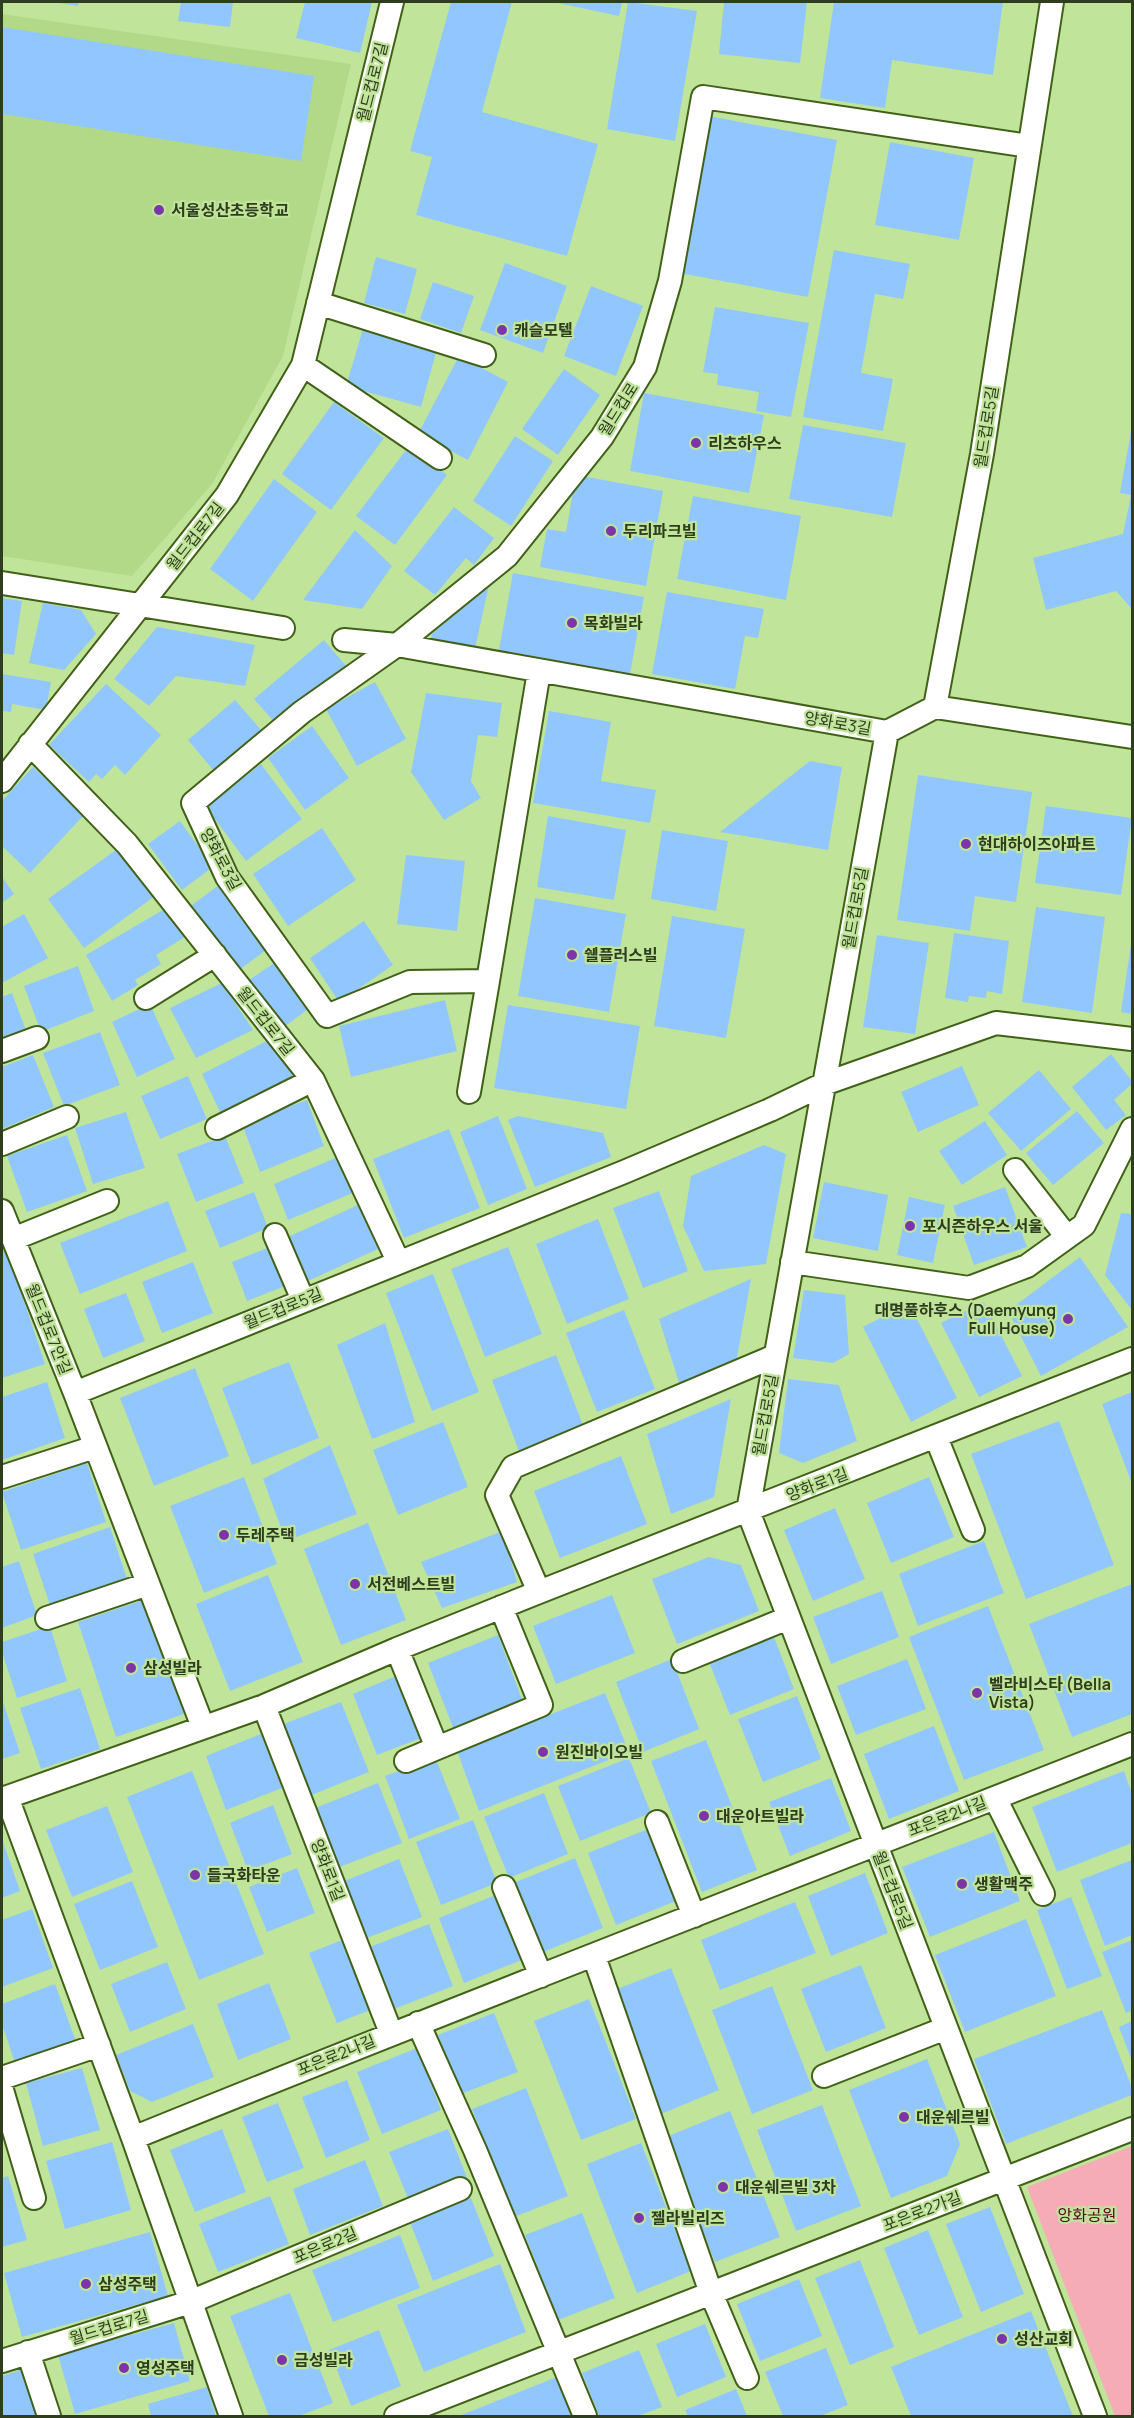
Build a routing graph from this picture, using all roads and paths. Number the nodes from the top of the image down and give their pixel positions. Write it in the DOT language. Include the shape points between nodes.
graph roads {
  1 [pos="392,2"];
  2 [pos="1052,2"];
  3 [pos="1029,146"];
  4 [pos="318,303"];
  5 [pos="484,356"];
  6 [pos="303,365"];
  7 [pos="440,458"];
  8 [pos="2,584"];
  9 [pos="141,606"];
  10 [pos="283,628"];
  11 [pos="344,640"];
  12 [pos="397,645"];
  13 [pos="539,670"];
  14 [pos="935,707"];
  15 [pos="887,732"];
  16 [pos="1132,737"];
  17 [pos="30,744"];
  18 [pos="2,781"];
  19 [pos="215,955"];
  20 [pos="488,981"];
  21 [pos="146,998"];
  22 [pos="37,1038"];
  23 [pos="1132,1038"];
  24 [pos="2,1051"];
  25 [pos="313,1080"];
  26 [pos="824,1084"];
  27 [pos="469,1092"];
  28 [pos="67,1117"];
  29 [pos="217,1128"];
  30 [pos="1132,1129"];
  31 [pos="2,1144"];
  32 [pos="1015,1170"];
  33 [pos="107,1201"];
  34 [pos="2,1211"];
  35 [pos="275,1235"];
  36 [pos="1067,1237"];
  37 [pos="13,1239"];
  38 [pos="398,1261"];
  39 [pos="792,1263"];
  40 [pos="303,1300"];
  41 [pos="775,1356"];
  42 [pos="1132,1359"];
  43 [pos="75,1393"];
  44 [pos="936,1437"];
  45 [pos="95,1447"];
  46 [pos="2,1477"];
  47 [pos="748,1511"];
  48 [pos="973,1530"];
  49 [pos="148,1584"];
  50 [pos="539,1592"];
  51 [pos="501,1607"];
  52 [pos="47,1618"];
  53 [pos="788,1618"];
  54 [pos="397,1649"];
  55 [pos="683,1661"];
  56 [pos="264,1706"];
  57 [pos="203,1727"];
  58 [pos="437,1748"];
  59 [pos="1131,1749"];
  60 [pos="406,1761"];
  61 [pos="4,1798"];
  62 [pos="995,1798"];
  63 [pos="657,1822"];
  64 [pos="875,1845"];
  65 [pos="504,1887"];
  66 [pos="1043,1894"];
  67 [pos="694,1916"];
  68 [pos="594,1956"];
  69 [pos="541,1976"];
  70 [pos="418,2022"];
  71 [pos="946,2028"];
  72 [pos="391,2033"];
  73 [pos="99,2045"];
  74 [pos="824,2076"];
  75 [pos="2,2078"];
  76 [pos="2,2090"];
  77 [pos="1132,2128"];
  78 [pos="133,2138"];
  79 [pos="1004,2179"];
  80 [pos="460,2189"];
  81 [pos="34,2198"];
  82 [pos="711,2293"];
  83 [pos="190,2302"];
  84 [pos="28,2352"];
  85 [pos="559,2353"];
  86 [pos="2,2361"];
  87 [pos="747,2378"];
  88 [pos="427,2411"];
  89 [pos="50,2416"];
  90 [pos="231,2416"];
  91 [pos="396,2416"];
  92 [pos="585,2416"];
  93 [pos="1095,2416"];
  1 -- 4 [label="lane, 월드컵로7길"];
  2 -- 3 [label="lane, 월드컵로5길"];
  3 -- 12 [label="lane, 월드컵로" via="703,97 670,281 645,367 602,437 507,556"];
  3 -- 14 [label="lane, 월드컵로5길" via="982,454"];
  4 -- 5 [label="lane"];
  4 -- 6 [label="lane, 월드컵로7길"];
  6 -- 7 [label="lane"];
  6 -- 9 [label="lane, 월드컵로7길" via="227,495"];
  8 -- 9 [label="lane"];
  9 -- 10 [label="lane"];
  9 -- 17 [label="lane, 월드컵로7길"];
  11 -- 12 [label="lane, 양화로3길"];
  12 -- 13 [label="lane, 양화로3길"];
  12 -- 20 [label="lane, 양화로3길" via="302,712 193,803 227,877 327,1016 410,982"];
  13 -- 15 [label="lane, 양화로3길"];
  13 -- 20 [label="lane"];
  14 -- 15 [label="lane, 양화로3길"];
  14 -- 16 [label="lane"];
  15 -- 26 [label="lane, 월드컵로5길"];
  17 -- 18 [label="lane, 월드컵로7길"];
  17 -- 19 [label="lane, 월드컵로7길" via="127,844"];
  19 -- 21 [label="lane"];
  19 -- 25 [label="lane, 월드컵로7길"];
  20 -- 27 [label="lane"];
  22 -- 24 [label="lane"];
  23 -- 26 [label="lane, 월드컵로5길" via="996,1023"];
  25 -- 29 [label="lane"];
  25 -- 38 [label="lane, 월드컵로7길"];
  26 -- 38 [label="lane, 월드컵로5길" via="635,1167"];
  26 -- 39 [label="lane, 월드컵로5길"];
  28 -- 31 [label="lane"];
  30 -- 36 [label="lane" via="1084,1225"];
  32 -- 36 [label="lane"];
  33 -- 37 [label="lane"];
  34 -- 37 [label="lane, 월드컵로7안길"];
  35 -- 40 [label="lane"];
  36 -- 39 [label="lane" via="1027,1266 969,1288"];
  37 -- 43 [label="lane, 월드컵로7안길"];
  38 -- 40 [label="lane, 월드컵로5길"];
  39 -- 41 [label="lane, 월드컵로5길"];
  40 -- 43 [label="lane, 월드컵로5길"];
  41 -- 47 [label="lane, 월드컵로5길"];
  41 -- 50 [label="lane, 월드컵로5길" via="513,1467 497,1495"];
  42 -- 44 [label="lane, 양화로1길"];
  43 -- 45 [label="lane, 월드컵로7안길"];
  44 -- 47 [label="lane, 양화로1길"];
  44 -- 48 [label="lane"];
  45 -- 46 [label="lane"];
  45 -- 49 [label="lane, 월드컵로7안길"];
  47 -- 50 [label="lane, 양화로1길"];
  47 -- 53 [label="lane, 월드컵로5길"];
  49 -- 52 [label="lane"];
  49 -- 57 [label="lane, 월드컵로7안길"];
  50 -- 51 [label="lane, 양화로1길"];
  51 -- 54 [label="lane, 양화로1길"];
  51 -- 58 [label="lane" via="541,1705"];
  53 -- 55 [label="lane"];
  53 -- 64 [label="lane, 월드컵로5길"];
  54 -- 56 [label="lane, 양화로1길"];
  54 -- 58 [label="lane"];
  56 -- 57 [label="lane, 양화로1길"];
  56 -- 72 [label="lane, 양화로1길"];
  57 -- 61 [label="lane, 양화로1길"];
  58 -- 60 [label="lane"];
  59 -- 62 [label="lane, 포은로2나길"];
  61 -- 73 [label="lane"];
  62 -- 64 [label="lane, 포은로2나길"];
  62 -- 66 [label="lane"];
  63 -- 67 [label="lane"];
  64 -- 67 [label="lane, 포은로2나길"];
  64 -- 71 [label="lane, 월드컵로5길"];
  65 -- 69 [label="lane"];
  67 -- 68 [label="lane, 포은로2나길"];
  68 -- 69 [label="lane, 포은로2나길"];
  68 -- 82 [label="lane"];
  69 -- 70 [label="lane, 포은로2나길"];
  70 -- 72 [label="lane, 포은로2나길"];
  70 -- 85 [label="lane"];
  71 -- 74 [label="lane"];
  71 -- 79 [label="lane, 월드컵로5길"];
  72 -- 78 [label="lane, 포은로2나길"];
  73 -- 75 [label="lane"];
  73 -- 78 [label="lane"];
  76 -- 81 [label="lane"];
  77 -- 79 [label="lane, 포은로2가길"];
  78 -- 83 [label="lane"];
  79 -- 82 [label="lane, 포은로2가길"];
  79 -- 93 [label="lane, 월드컵로5길"];
  80 -- 83 [label="lane, 포은로2길"];
  82 -- 85 [label="lane, 포은로2가길"];
  82 -- 87 [label="lane"];
  83 -- 84 [label="lane, 월드컵로7길"];
  83 -- 90 [label="lane"];
  84 -- 86 [label="lane, 월드컵로7길"];
  84 -- 89 [label="lane"];
  85 -- 88 [label="lane, 포은로2가길"];
  85 -- 92 [label="lane"];
  88 -- 91 [label="lane, 포은로2가길"];
}
